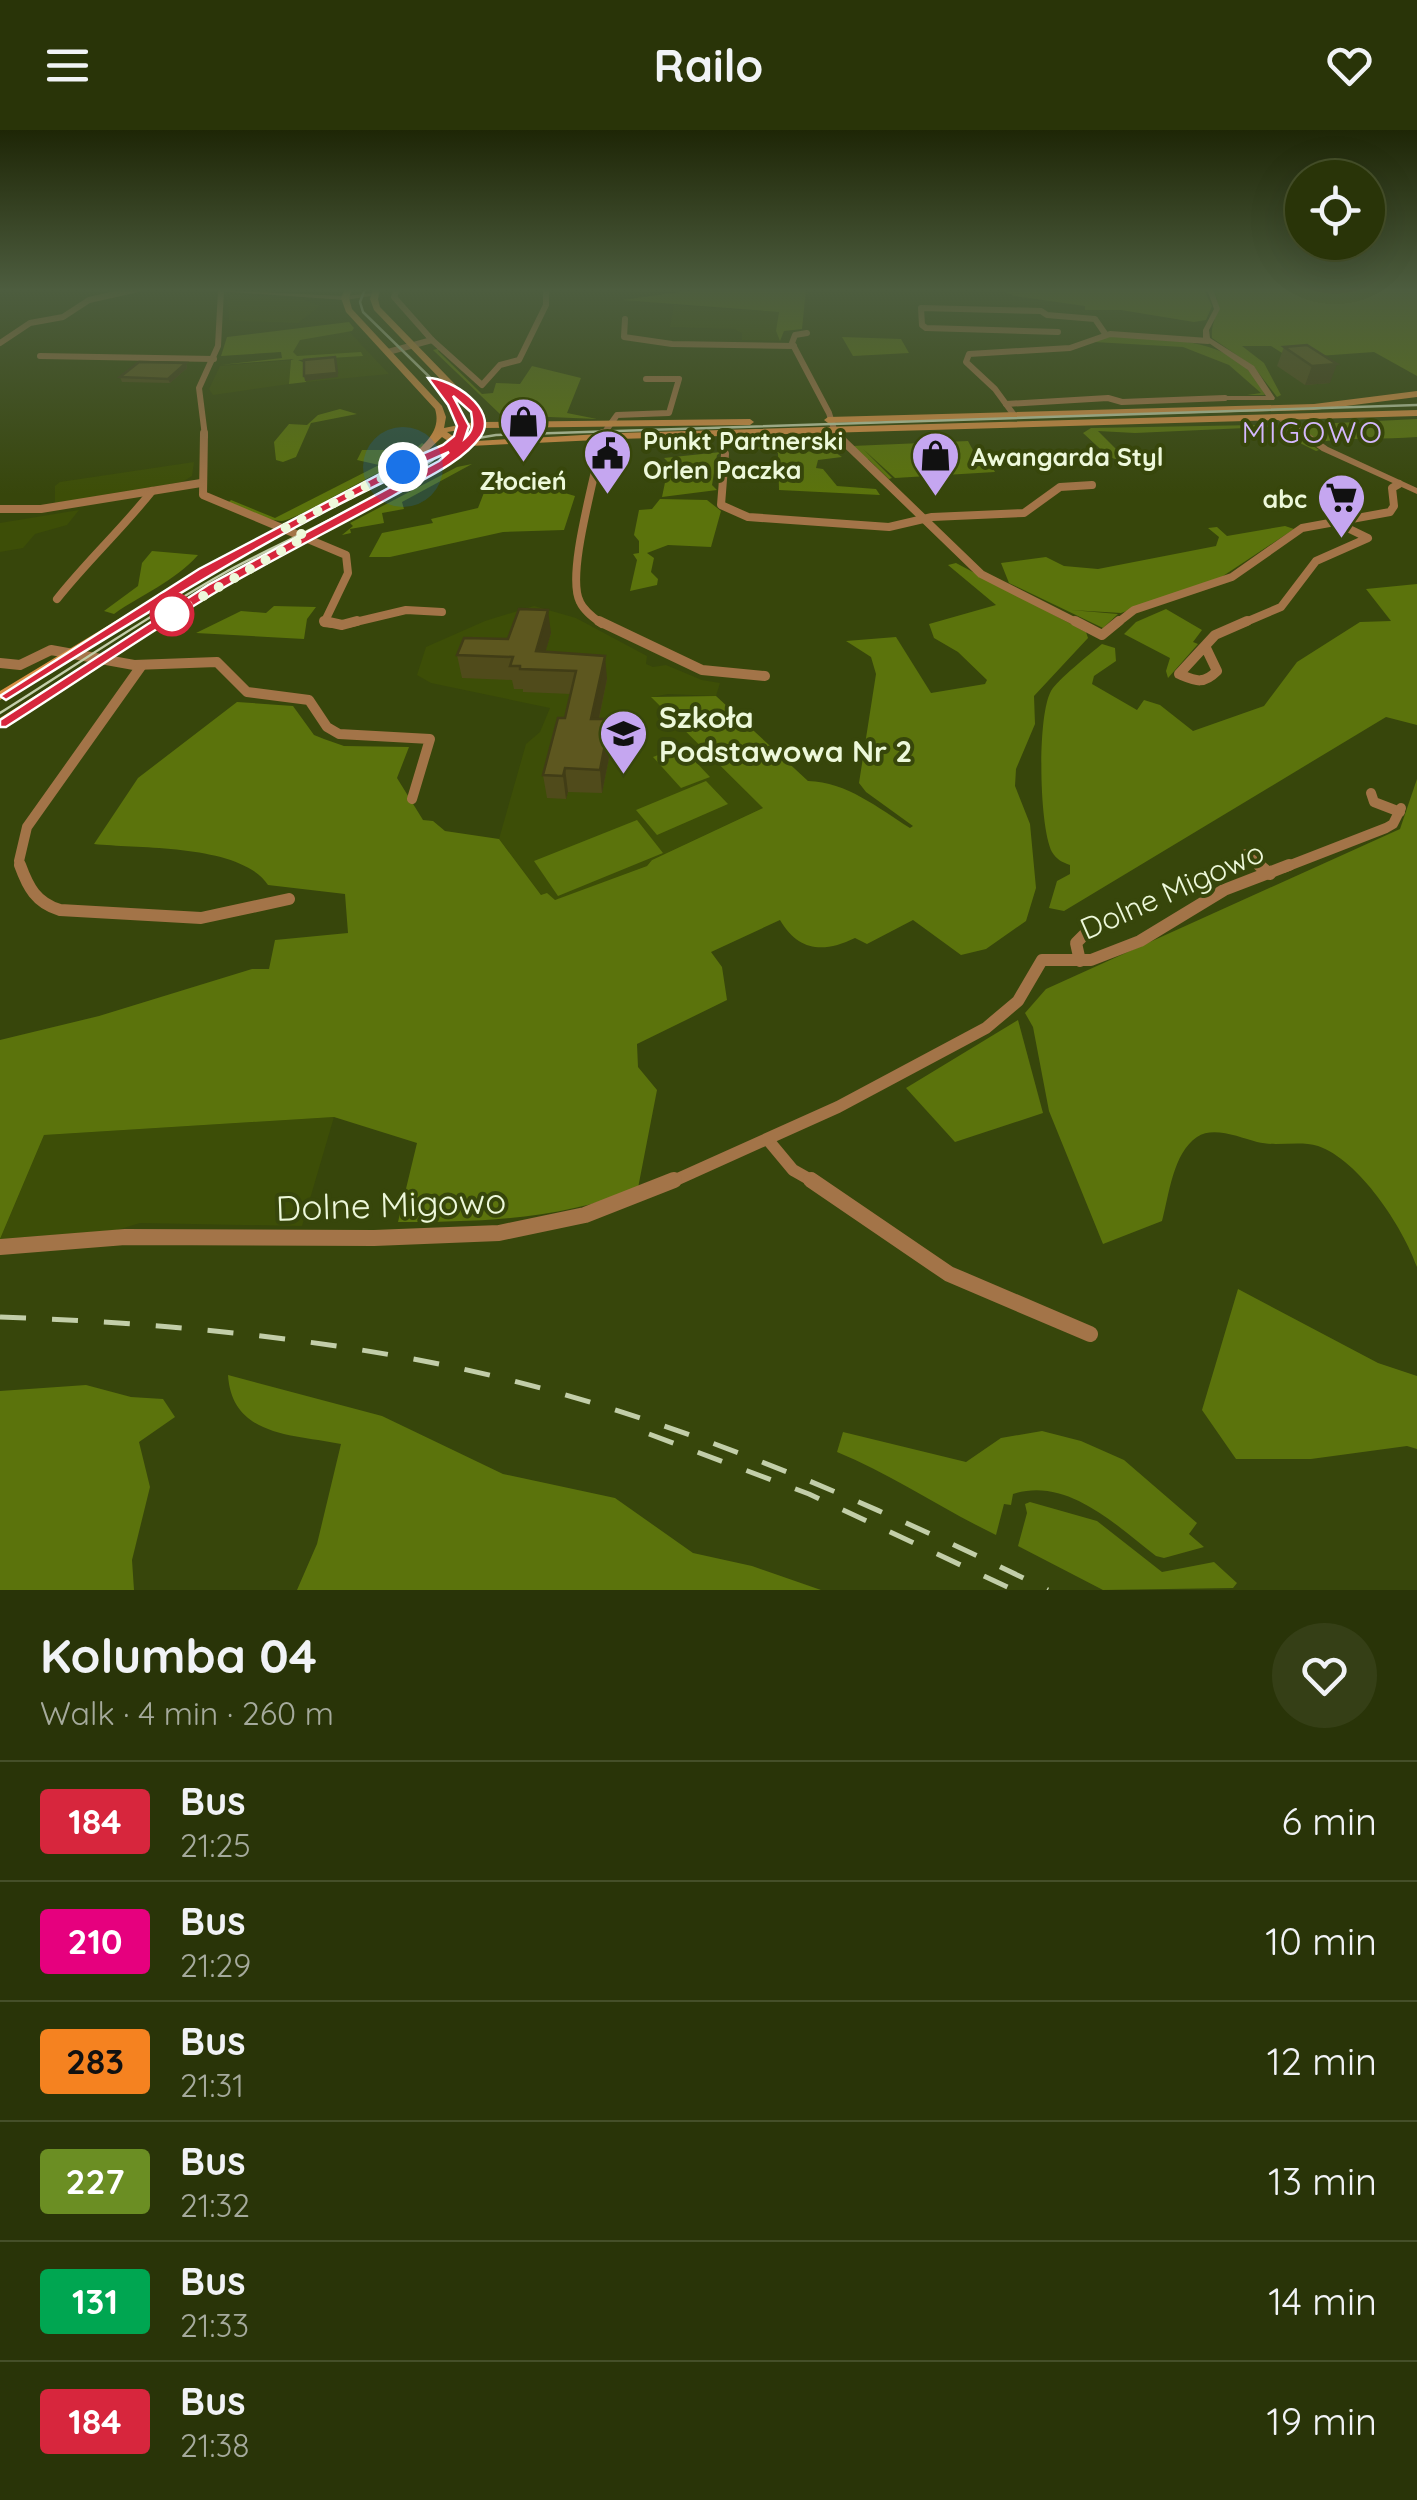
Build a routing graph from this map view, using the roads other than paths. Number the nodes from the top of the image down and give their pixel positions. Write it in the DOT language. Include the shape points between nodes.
graph roads {
  1 [pos="66,357"];
  2 [pos="393,357"];
  3 [pos="423,357"];
  4 [pos="451,357"];
  5 [pos="520,357"];
  6 [pos="799,357"];
  7 [pos="966,357"];
  8 [pos="1234,357"];
  9 [pos="214,359"];
  10 [pos="646,379"];
  11 [pos="1417,394"];
  12 [pos="1225,398"];
  13 [pos="1271,398"];
  14 [pos="1006,404"];
  15 [pos="1291,408"];
  16 [pos="1220,410"];
  17 [pos="1417,413"];
  18 [pos="1014,415"];
  19 [pos="1281,418"];
  20 [pos="479,420"];
  21 [pos="874,424"];
  22 [pos="832,425"];
  23 [pos="611,426"];
  24 [pos="439,431"];
  25 [pos="603,436"];
  26 [pos="468,444"];
  27 [pos="725,454"];
  28 [pos="202,479"];
  29 [pos="1399,484"];
  30 [pos="1092,485"];
  31 [pos="152,491"];
  32 [pos="1417,491"];
  33 [pos="0,509"];
  34 [pos="919,519"];
  35 [pos="1334,520"];
  36 [pos="285,528"];
  37 [pos="307,536"];
  38 [pos="58,599"];
  39 [pos="442,612"];
  40 [pos="1205,646"];
  41 [pos="72,652"];
  42 [pos="103,658"];
  43 [pos="0,663"];
  44 [pos="142,665"];
  45 [pos="765,676"];
  46 [pos="0,696"];
  47 [pos="0,724"];
  48 [pos="1371,793"];
  49 [pos="412,800"];
  50 [pos="1246,854"];
  51 [pos="1270,874"];
  52 [pos="289,899"];
  53 [pos="1085,934"];
  54 [pos="1080,961"];
  55 [pos="768,1140"];
  56 [pos="0,1247"];
  57 [pos="1090,1334"];
  1 -- 9 [label="street"];
  2 -- 24 [label="main road" via="440,408"];
  3 -- 20 [label="main road"];
  4 -- 5 [label="street" via="482,385 500,365"];
  6 -- 22 [label="street"];
  7 -- 14 [label="street"];
  8 -- 13 [label="street" via="1251,368"];
  9 -- 28 [label="street" via="198,388"];
  10 -- 23 [label="street" via="679,380 670,410 617,415"];
  11 -- 15 [label="main road"];
  12 -- 13 [label="street"];
  12 -- 14 [label="street"];
  12 -- 16 [label="main road"];
  13 -- 15 [label="main road"];
  14 -- 18 [label="street"];
  15 -- 16 [label="main road"];
  16 -- 18 [label="main road"];
  17 -- 19 [label="main road"];
  18 -- 21 [label="main road"];
  19 -- 21 [label="main road"];
  19 -- 29 [label="street" via="1312,442"];
  20 -- 23 [label="main road"];
  20 -- 24 [label="main road"];
  20 -- 26 [label="main road"];
  21 -- 22 [label="main road"];
  22 -- 23 [label="main road"];
  22 -- 25 [label="main road"];
  22 -- 34 [label="street"];
  23 -- 25 [label="street"];
  24 -- 26 [label="main road"];
  24 -- 36 [label="main road" via="403,467"];
  25 -- 26 [label="main road"];
  25 -- 45 [label="street" via="581,529 580,606 602,624 708,672"];
  26 -- 37 [label="main road"];
  27 -- 34 [label="street" via="720,502 733,513 876,527"];
  28 -- 31 [label="street"];
  28 -- 36 [label="street" via="207,499"];
  29 -- 32 [label="street"];
  29 -- 35 [label="street" via="1392,488 1390,512"];
  30 -- 34 [label="street" via="1060,487 1024,514"];
  31 -- 33 [label="street"];
  31 -- 38 [label="street"];
  34 -- 35 [label="street" via="990,580 1102,635 1134,610 1222,582 1302,528"];
  35 -- 40 [label="street" via="1368,538 1316,561 1281,607 1222,631"];
  36 -- 37 [label="street"];
  36 -- 41 [label="main road"];
  37 -- 39 [label="street" via="350,560 324,623 342,626 406,610"];
  37 -- 42 [label="main road"];
  40 -- 40 [label="street" via="1192,660 1179,674 1208,681 1217,671"];
  41 -- 42 [label="street"];
  41 -- 43 [label="street"];
  41 -- 46 [label="main road"];
  42 -- 44 [label="street"];
  42 -- 47 [label="main road"];
  44 -- 49 [label="street" via="213,661 248,692 310,700 339,734 430,739"];
  44 -- 52 [label="street" via="27,827 18,862 29,889 60,910 132,916 200,918"];
  48 -- 51 [label="street, Dolne Migowo" via="1374,802 1400,810 1393,824"];
  50 -- 51 [label="street"];
  51 -- 54 [label="street, Dolne Migowo" via="1211,897 1140,941"];
  53 -- 54 [label="street" via="1076,942"];
  54 -- 55 [label="street, Dolne Migowo" via="1042,960 1031,987 1009,1012 876,1090"];
  55 -- 56 [label="street, Dolne Migowo" via="632,1199 527,1230 357,1240 181,1234"];
  55 -- 57 [label="street" via="793,1170 948,1274"];
}
